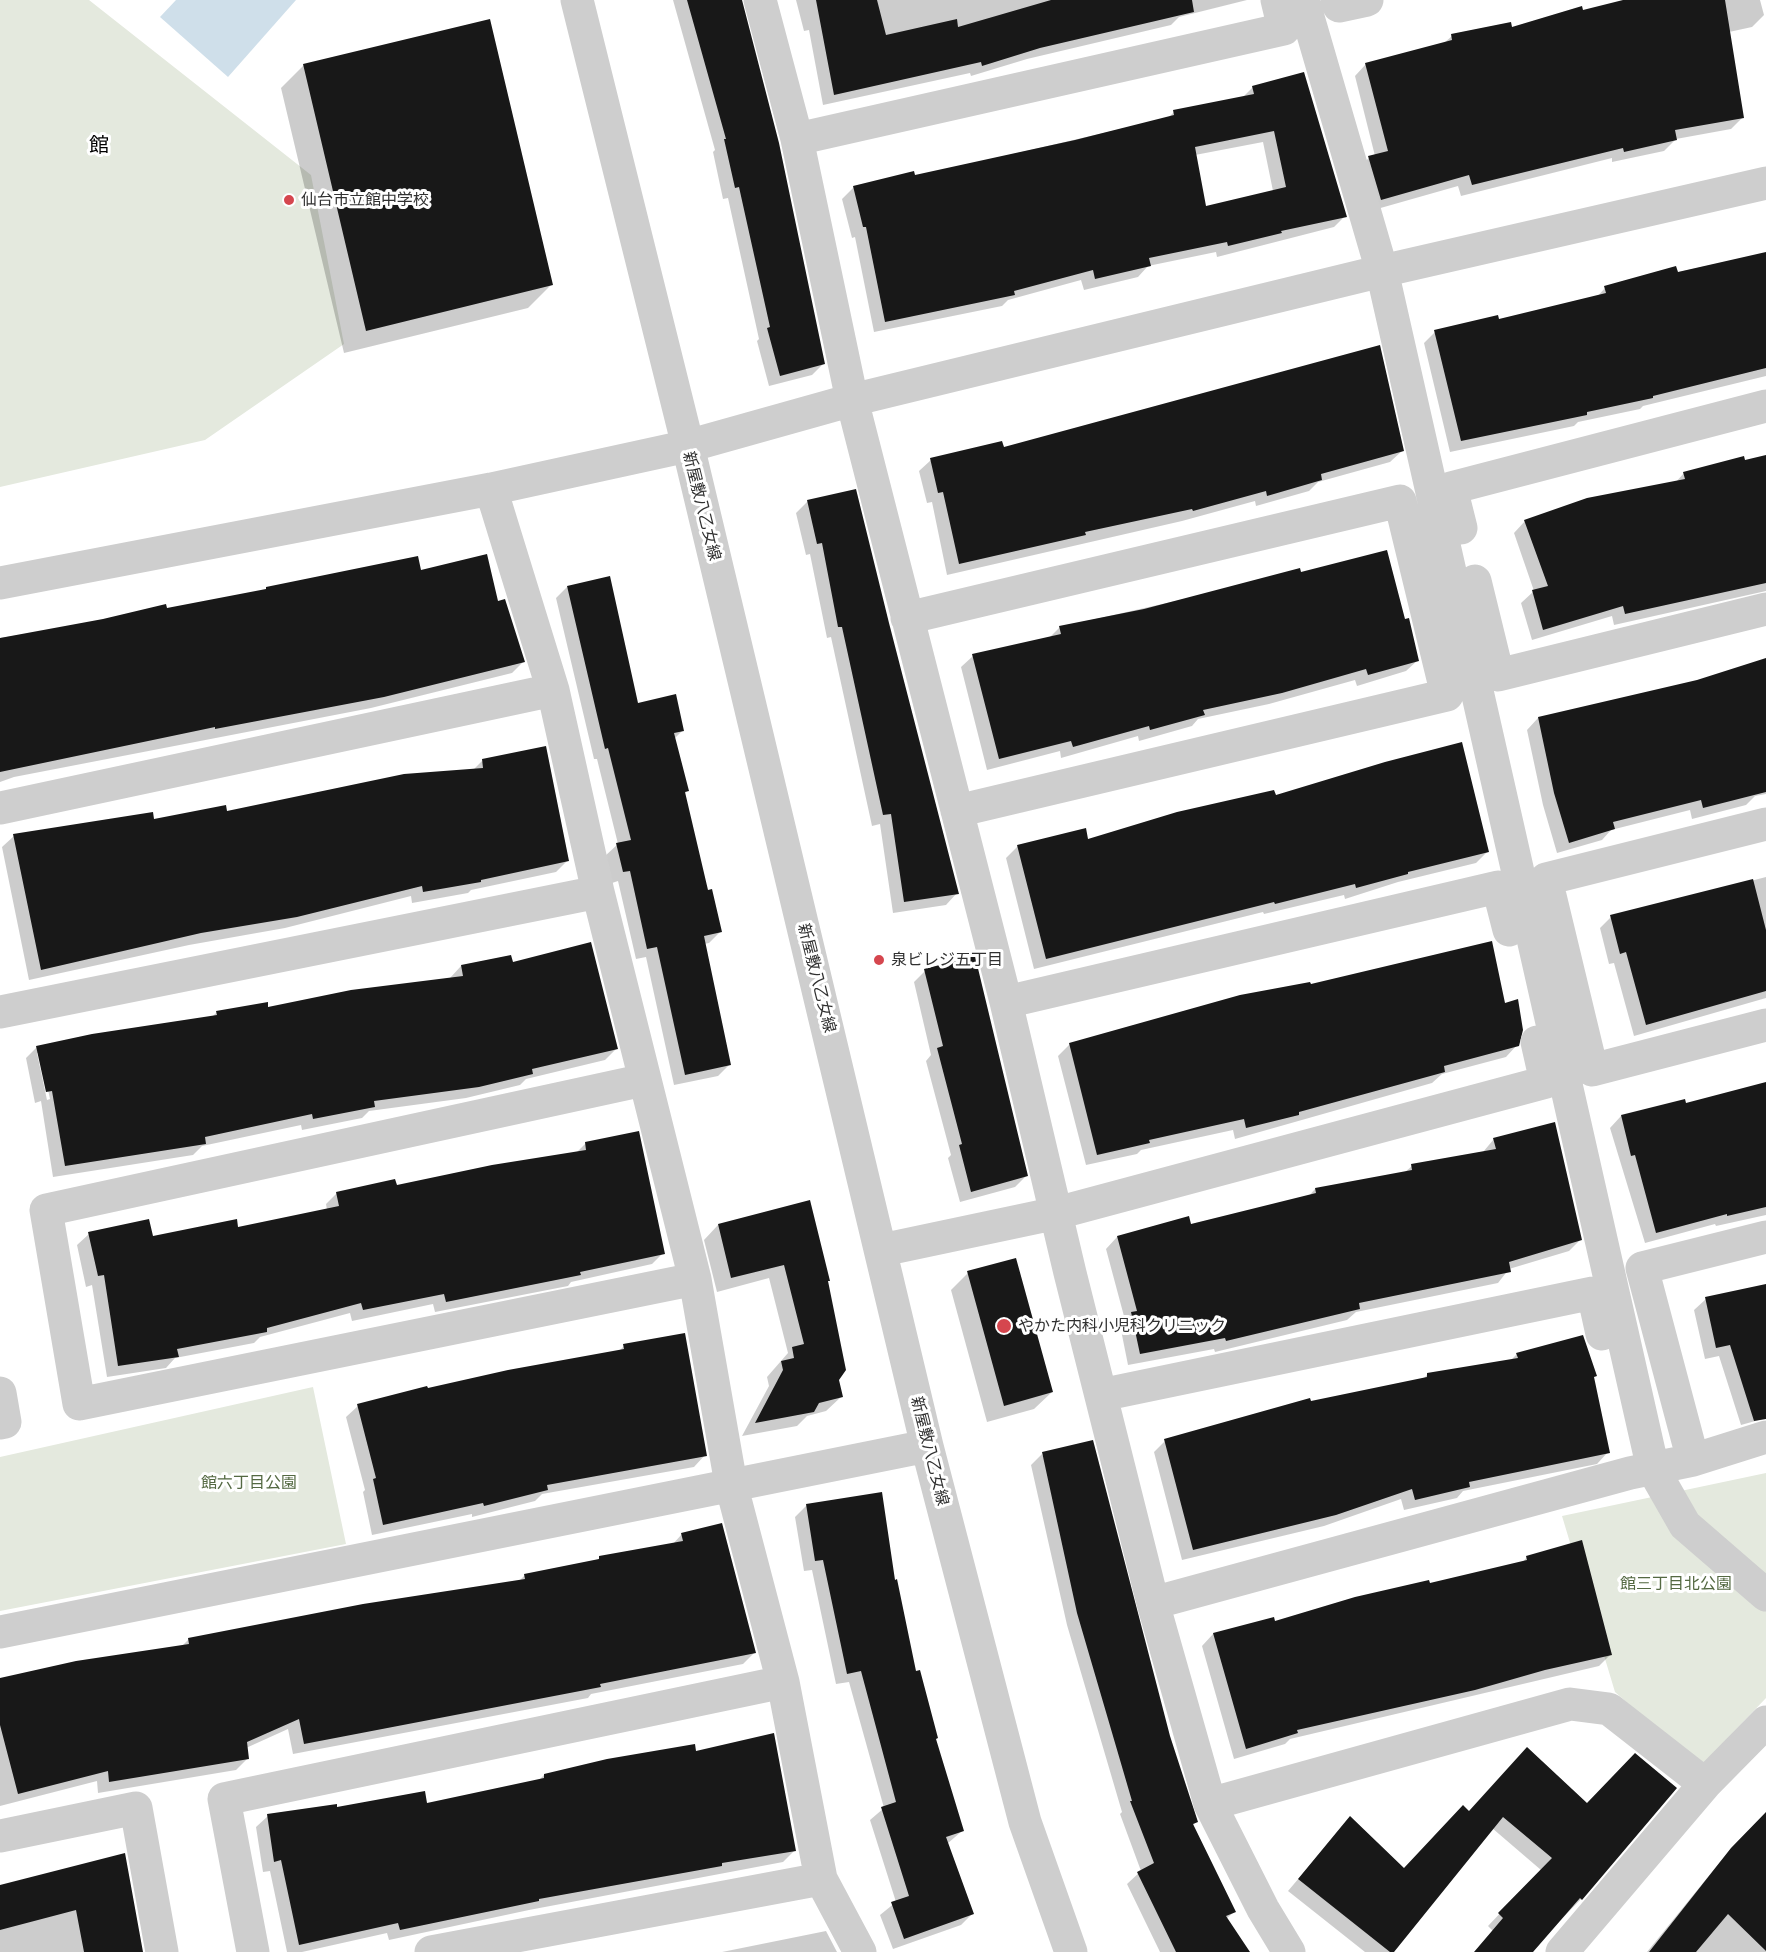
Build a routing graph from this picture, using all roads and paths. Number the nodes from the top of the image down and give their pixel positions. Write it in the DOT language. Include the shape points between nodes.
graph roads {
  1 [pos="577,0"];
  2 [pos="760,0"];
  3 [pos="1277,0"];
  4 [pos="1303,0"];
  5 [pos="1337,0"];
  6 [pos="1367,0"];
  7 [pos="797,139"];
  8 [pos="1766,183"];
  9 [pos="1382,271"];
  10 [pos="852,400"];
  11 [pos="1766,406"];
  12 [pos="688,446"];
  13 [pos="491,489"];
  14 [pos="0,583"];
  15 [pos="1766,609"];
  16 [pos="907,618"];
  17 [pos="552,690"];
  18 [pos="0,808"];
  19 [pos="957,811"];
  20 [pos="1766,824"];
  21 [pos="598,892"];
  22 [pos="1006,1002"];
  23 [pos="0,1012"];
  24 [pos="1766,1025"];
  25 [pos="644,1080"];
  26 [pos="1057,1213"];
  27 [pos="1766,1237"];
  28 [pos="882,1250"];
  29 [pos="695,1279"];
  30 [pos="0,1393"];
  31 [pos="1101,1395"];
  32 [pos="0,1423"];
  33 [pos="1766,1437"];
  34 [pos="927,1446"];
  35 [pos="1693,1460"];
  36 [pos="1642,1471"];
  37 [pos="731,1484"];
  38 [pos="1766,1595"];
  39 [pos="1153,1602"];
  40 [pos="0,1632"];
  41 [pos="783,1682"];
  42 [pos="1766,1722"];
  43 [pos="1705,1784"];
  44 [pos="1210,1804"];
  45 [pos="0,1836"];
  46 [pos="820,1879"];
  47 [pos="162,1952"];
  48 [pos="254,1952"];
  49 [pos="431,1952"];
  50 [pos="860,1952"];
  51 [pos="1071,1952"];
  52 [pos="1289,1952"];
  53 [pos="1562,1952"];
  1 -- 12 [label="street, 新屋敷八乙女線"];
  2 -- 7 [label="street"];
  3 -- 7 [label="street" via="1284,29"];
  4 -- 9 [label="street"];
  5 -- 6 [label="street" via="1339,6"];
  7 -- 10 [label="street"];
  8 -- 9 [label="street"];
  9 -- 10 [label="street"];
  9 -- 36 [label="street"];
  10 -- 12 [label="street"];
  10 -- 16 [label="street"];
  11 -- 15 [label="street" via="1451,488 1498,675"];
  12 -- 13 [label="street"];
  12 -- 28 [label="street, 新屋敷八乙女線"];
  13 -- 14 [label="street"];
  13 -- 17 [label="street"];
  16 -- 19 [label="street"];
  16 -- 19 [label="street" via="1400,501 1447,695"];
  17 -- 18 [label="street"];
  17 -- 21 [label="street"];
  19 -- 22 [label="street"];
  20 -- 24 [label="street" via="1546,879 1592,1070"];
  21 -- 23 [label="street"];
  21 -- 25 [label="street"];
  22 -- 26 [label="street"];
  22 -- 26 [label="street" via="1498,887 1546,1082"];
  25 -- 29 [label="street"];
  25 -- 29 [label="street" via="46,1210 80,1404"];
  26 -- 28 [label="street"];
  26 -- 31 [label="street"];
  27 -- 35 [label="street" via="1642,1268"];
  28 -- 34 [label="street, 新屋敷八乙女線"];
  29 -- 37 [label="street"];
  30 -- 32 [label="street" via="5,1422"];
  31 -- 36 [label="street" via="1593,1293"];
  31 -- 39 [label="street"];
  33 -- 35 [label="street"];
  34 -- 37 [label="street"];
  34 -- 51 [label="street, 新屋敷八乙女線" via="1025,1822"];
  35 -- 36 [label="street"];
  36 -- 38 [label="street" via="1684,1525"];
  36 -- 39 [label="street"];
  37 -- 40 [label="street"];
  37 -- 41 [label="street"];
  39 -- 44 [label="street"];
  41 -- 46 [label="street"];
  41 -- 48 [label="street" via="224,1799"];
  42 -- 43 [label="street"];
  43 -- 44 [label="street" via="1609,1709 1570,1704"];
  43 -- 53 [label="street"];
  44 -- 52 [label="street"];
  45 -- 47 [label="street" via="136,1808"];
  46 -- 49 [label="street"];
  46 -- 50 [label="street"];
}
